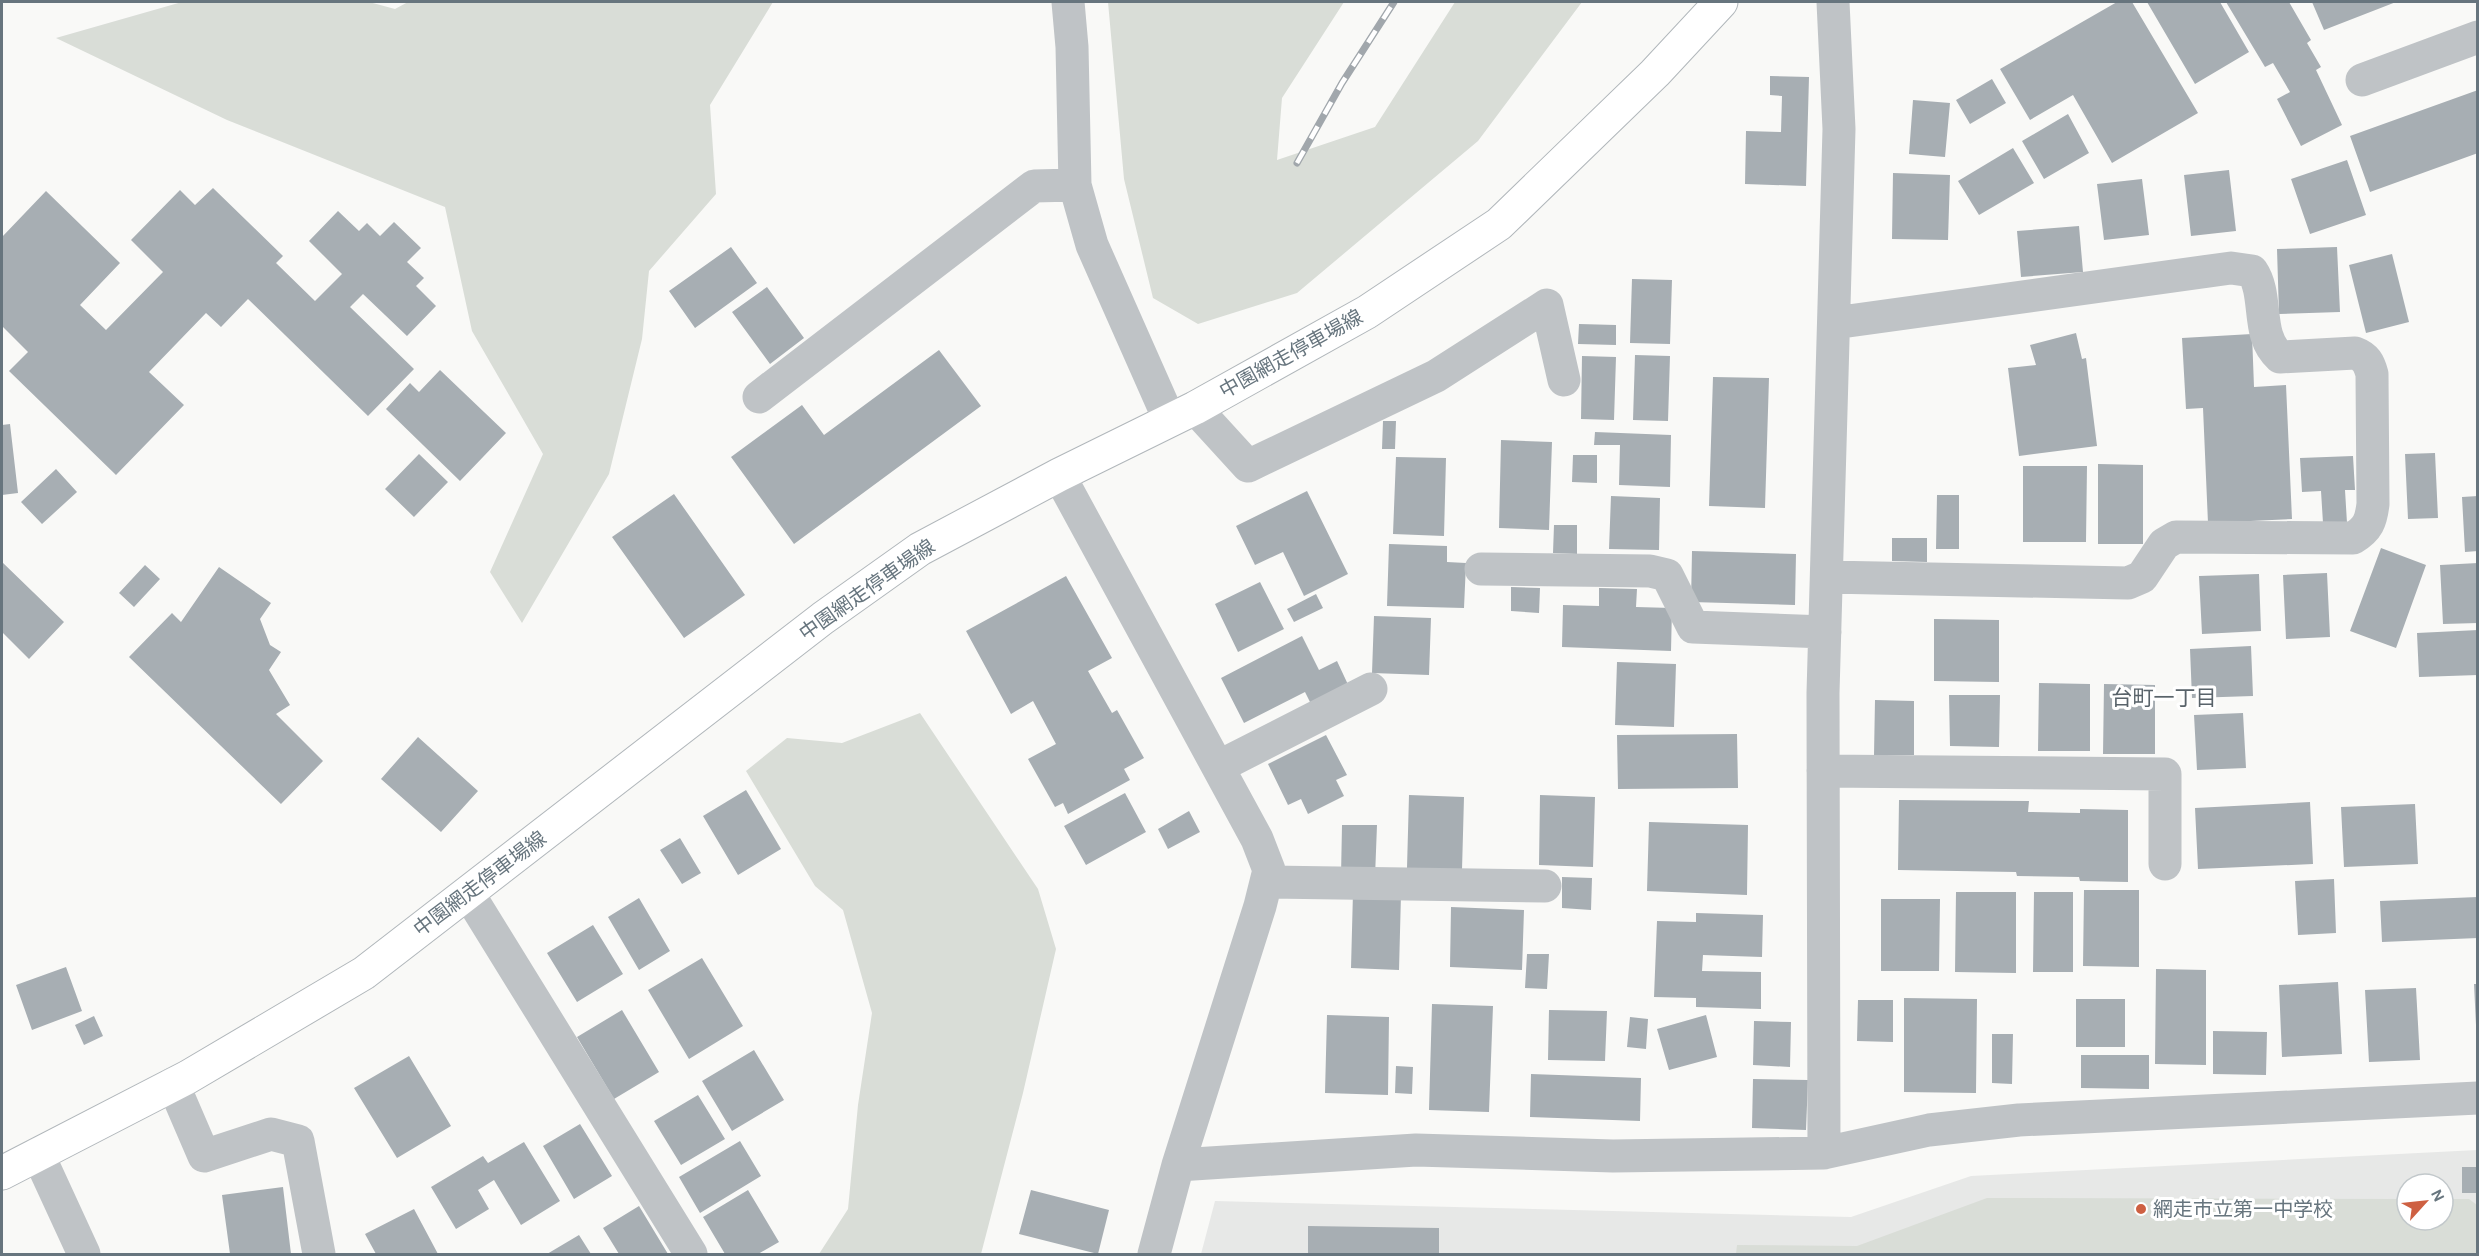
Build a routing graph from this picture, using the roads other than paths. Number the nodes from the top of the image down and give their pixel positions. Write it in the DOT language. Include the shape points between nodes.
graph roads {
  1 [pos="1068,2"];
  2 [pos="1721,2"];
  3 [pos="1833,2"];
  4 [pos="2478,37"];
  5 [pos="2362,80"];
  6 [pos="1075,185"];
  7 [pos="1833,323"];
  8 [pos="1564,380"];
  9 [pos="759,397"];
  10 [pos="1182,413"];
  11 [pos="1059,475"];
  12 [pos="1481,569"];
  13 [pos="1827,577"];
  14 [pos="1825,632"];
  15 [pos="1371,689"];
  16 [pos="1218,767"];
  17 [pos="1823,771"];
  18 [pos="2165,864"];
  19 [pos="1266,882"];
  20 [pos="1545,886"];
  21 [pos="468,893"];
  22 [pos="173,1084"];
  23 [pos="2478,1098"];
  24 [pos="1824,1153"];
  25 [pos="14,1161"];
  26 [pos="1178,1165"];
  27 [pos="84,1254"];
  28 [pos="319,1254"];
  29 [pos="692,1254"];
  30 [pos="1154,1254"];
  1 -- 6 [label="street"];
  2 -- 10 [label="main road, 中園網走停車場線" via="1655,73 1499,224 1367,312"];
  3 -- 7 [label="street" via="1839,129"];
  4 -- 5 [label="street"];
  6 -- 9 [label="street" via="1034,186"];
  6 -- 10 [label="street" via="1092,245"];
  7 -- 13 [label="street"];
  7 -- 13 [label="street" via="2231,268 2252,271 2258,279 2266,336 2280,357 2355,353 2370,365 2373,504 2370,522 2353,538 2176,537 2164,544 2142,577 2128,583"];
  8 -- 10 [label="street" via="1547,305 1436,376 1248,466"];
  10 -- 11 [label="main road, 中園網走停車場線"];
  11 -- 16 [label="street"];
  11 -- 21 [label="main road, 中園網走停車場線" via="920,549 823,618"];
  12 -- 14 [label="street" via="1667,575 1693,627"];
  13 -- 14 [label="street"];
  14 -- 17 [label="street"];
  15 -- 16 [label="street"];
  16 -- 19 [label="street" via="1265,856 1269,870"];
  17 -- 18 [label="street" via="2165,774"];
  17 -- 24 [label="street"];
  19 -- 20 [label="street"];
  19 -- 26 [label="street"];
  21 -- 22 [label="main road, 中園網走停車場線" via="364,973"];
  21 -- 29 [label="street"];
  22 -- 25 [label="main road, 中園網走停車場線"];
  22 -- 28 [label="street" via="204,1156 272,1134 298,1141"];
  23 -- 24 [label="street" via="2019,1120 1929,1130"];
  24 -- 26 [label="street" via="1613,1156 1416,1150"];
  25 -- 27 [label="street"];
  26 -- 30 [label="street"];
}
